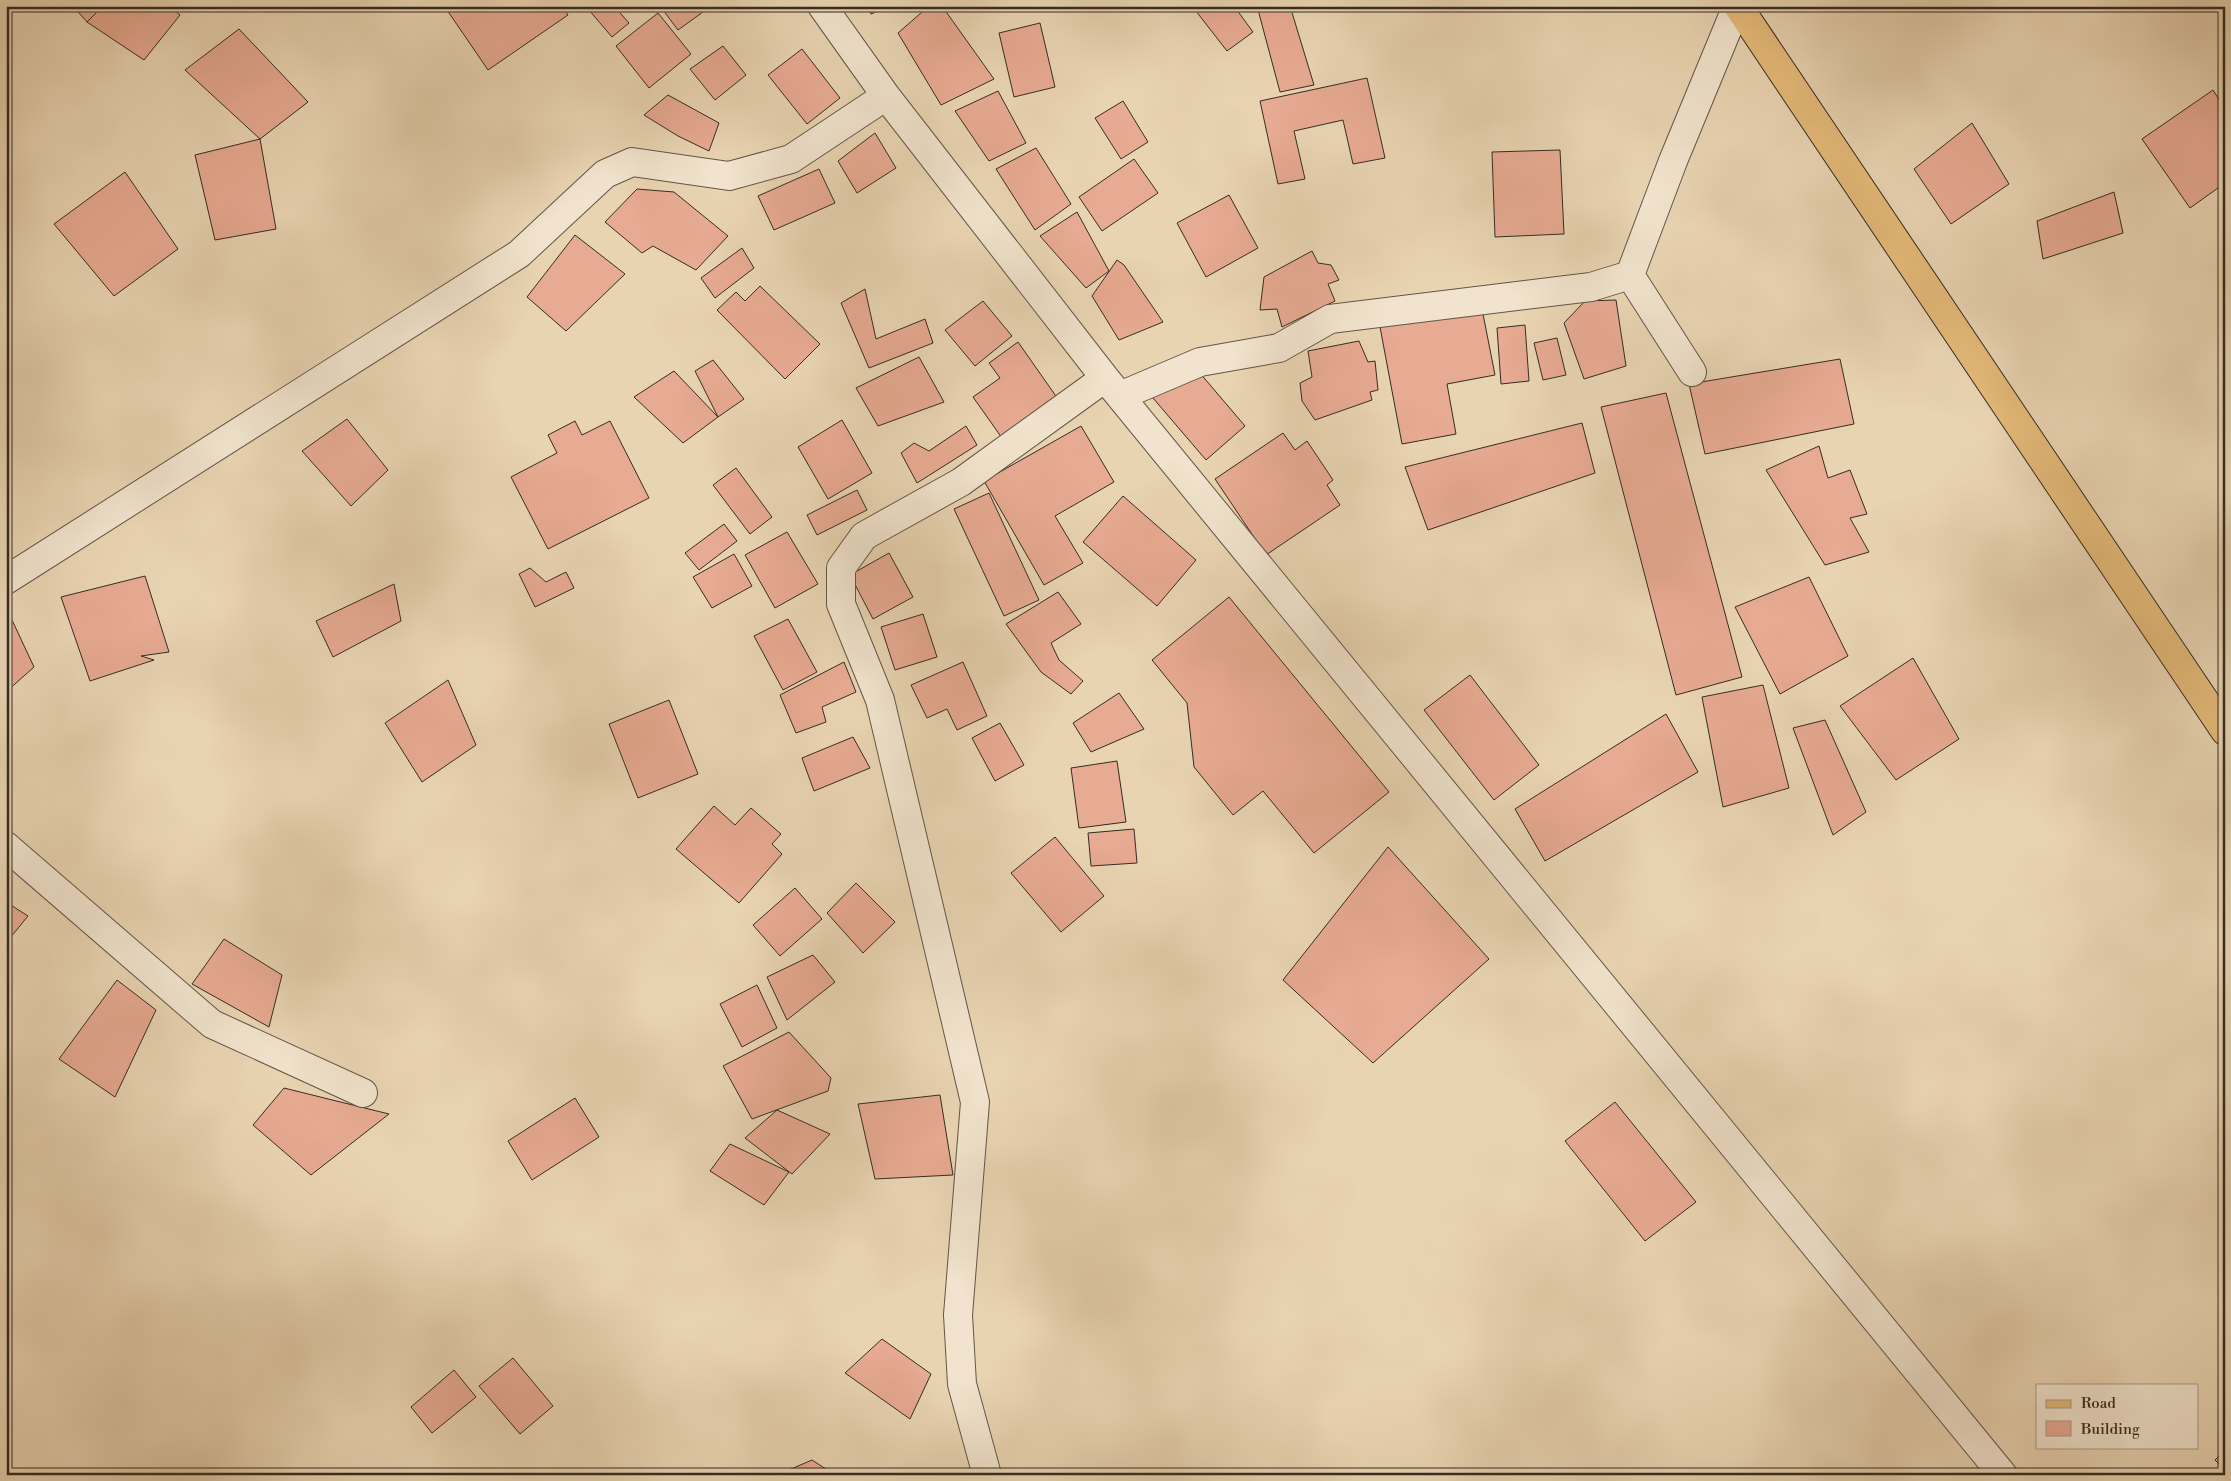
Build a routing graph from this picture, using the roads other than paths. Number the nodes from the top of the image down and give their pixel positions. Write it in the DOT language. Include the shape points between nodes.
graph roads {
  1 [pos="822,6"];
  2 [pos="1738,6"];
  3 [pos="886,96"];
  4 [pos="1630,275"];
  5 [pos="1692,372"];
  6 [pos="1112,387"];
  7 [pos="6,580"];
  8 [pos="2225,731"];
  9 [pos="6,846"];
  10 [pos="364,1093"];
  11 [pos="987,1475"];
  12 [pos="2003,1475"];
  1 -- 3 [label="street"];
  2 -- 4 [label="street"];
  2 -- 8 [label="main road"];
  3 -- 6 [label="street"];
  3 -- 7 [label="street" via="791,159 729,176 632,162 605,174 518,254"];
  4 -- 5 [label="street"];
  4 -- 6 [label="street" via="1591,287 1330,319 1279,348 1200,362"];
  6 -- 11 [label="street" via="961,482 864,536 841,568 841,604 880,700 975,1102 958,1315 962,1384"];
  6 -- 12 [label="street"];
  9 -- 10 [label="street" via="212,1024"];
}
